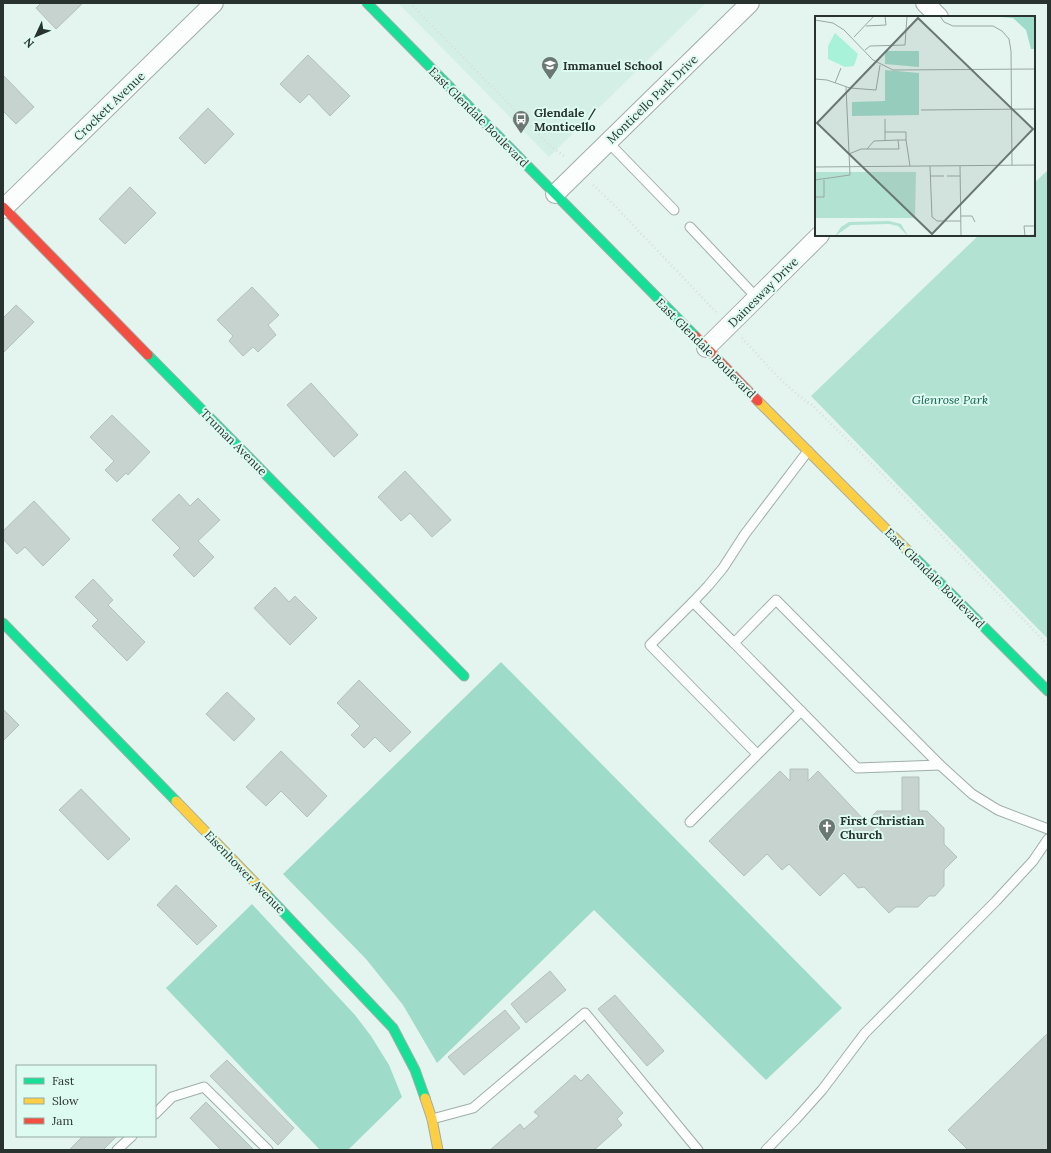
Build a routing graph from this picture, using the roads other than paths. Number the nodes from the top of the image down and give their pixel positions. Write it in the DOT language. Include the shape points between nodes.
graph roads {
  1 [pos="214,3"];
  2 [pos="367,3"];
  3 [pos="750,3"];
  4 [pos="925,3"];
  5 [pos="938,16"];
  6 [pos="608,142"];
  7 [pos="555,194"];
  8 [pos="3,208"];
  9 [pos="674,210"];
  10 [pos="690,227"];
  11 [pos="819,236"];
  12 [pos="757,298"];
  13 [pos="706,348"];
  14 [pos="808,450"];
  15 [pos="693,602"];
  16 [pos="3,623"];
  17 [pos="734,643"];
  18 [pos="464,676"];
  19 [pos="1048,691"];
  20 [pos="801,711"];
  21 [pos="757,754"];
  22 [pos="940,765"];
  23 [pos="690,822"];
  24 [pos="1048,829"];
  25 [pos="1048,839"];
  26 [pos="156,1113"];
  27 [pos="432,1119"];
  28 [pos="131,1137"];
  29 [pos="117,1150"];
  30 [pos="268,1150"];
  31 [pos="438,1150"];
  32 [pos="698,1150"];
  33 [pos="766,1150"];
  1 -- 8 [label="street, Crockett Avenue"];
  2 -- 7 [label="street, East Glendale Boulevard"];
  3 -- 6 [label="street, Monticello Park Drive"];
  4 -- 5 [label="street"];
  6 -- 7 [label="street, Monticello Park Drive"];
  6 -- 9 [label="lane"];
  7 -- 13 [label="street, East Glendale Boulevard"];
  8 -- 18 [label="street, Truman Avenue"];
  10 -- 12 [label="lane"];
  11 -- 12 [label="street, Dainesway Drive"];
  12 -- 13 [label="street, Dainesway Drive"];
  13 -- 14 [label="street, East Glendale Boulevard"];
  14 -- 15 [label="lane" via="745,534 723,568"];
  14 -- 19 [label="street, East Glendale Boulevard"];
  15 -- 17 [label="lane"];
  15 -- 21 [label="lane" via="650,645"];
  16 -- 27 [label="street, Eisenhower Avenue" via="393,1028 415,1070"];
  17 -- 20 [label="lane"];
  17 -- 22 [label="lane" via="776,600"];
  20 -- 21 [label="lane"];
  20 -- 22 [label="lane" via="857,768"];
  21 -- 23 [label="lane"];
  22 -- 24 [label="lane" via="983,802"];
  25 -- 33 [label="lane" via="1033,861 996,901 865,1033 822,1090"];
  26 -- 30 [label="lane" via="172,1097 204,1087"];
  27 -- 31 [label="street, Eisenhower Avenue"];
  27 -- 32 [label="lane" via="473,1108 585,1013"];
  28 -- 29 [label="lane"];
}
